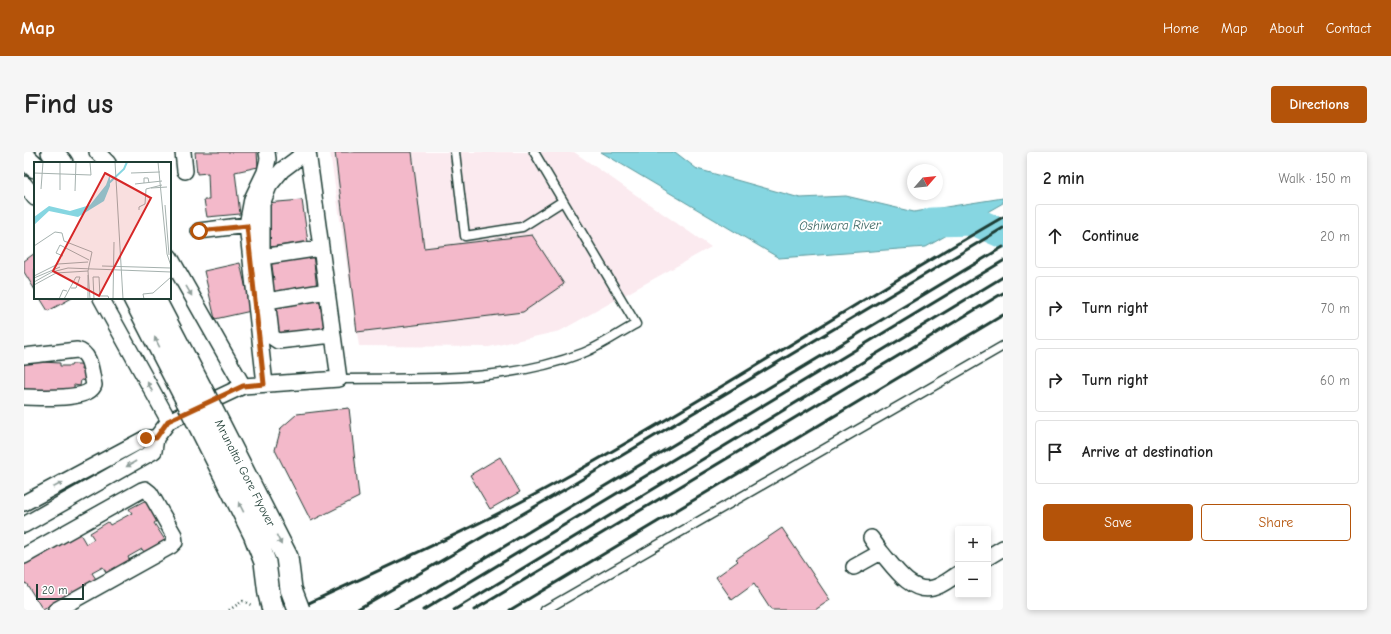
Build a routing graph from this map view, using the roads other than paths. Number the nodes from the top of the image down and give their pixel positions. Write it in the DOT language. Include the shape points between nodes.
graph roads {
  1 [pos="52,152"];
  2 [pos="97,152"];
  3 [pos="183,152"];
  4 [pos="267,152"];
  5 [pos="307,152"];
  6 [pos="455,152"];
  7 [pos="534,152"];
  8 [pos="24,157"];
  9 [pos="61,162"];
  10 [pos="107,162"];
  11 [pos="34,166"];
  12 [pos="185,171"];
  13 [pos="24,184"];
  14 [pos="34,197"];
  15 [pos="563,201"];
  16 [pos="247,226"];
  17 [pos="199,231"];
  18 [pos="322,248"];
  19 [pos="262,257"];
  20 [pos="171,259"];
  21 [pos="327,291"];
  22 [pos="102,299"];
  23 [pos="135,299"];
  24 [pos="154,299"];
  25 [pos="267,300"];
  26 [pos="333,335"];
  27 [pos="1003,346"];
  28 [pos="24,356"];
  29 [pos="339,380"];
  30 [pos="264,384"];
  31 [pos="243,386"];
  32 [pos="24,398"];
  33 [pos="196,398"];
  34 [pos="168,421"];
  35 [pos="156,438"];
  36 [pos="24,503"];
  37 [pos="24,525"];
  38 [pos="871,538"];
  39 [pos="1003,548"];
  40 [pos="881,552"];
  41 [pos="991,555"];
  42 [pos="24,556"];
  43 [pos="854,567"];
  44 [pos="955,576"];
  45 [pos="56,610"];
  46 [pos="273,610"];
  47 [pos="299,610"];
  48 [pos="545,610"];
  1 -- 9 [label="main road"];
  2 -- 10 [label="street"];
  3 -- 12 [label="street"];
  4 -- 16 [label="street" via="265,172 252,199"];
  5 -- 18 [label="street"];
  5 -- 19 [label="street" via="282,170 265,194 262,204"];
  6 -- 15 [label="lane" via="465,236 522,227"];
  7 -- 15 [label="lane"];
  8 -- 11 [label="main road"];
  13 -- 14 [label="street"];
  15 -- 29 [label="lane" via="636,324 584,353 541,366 483,376"];
  16 -- 17 [label="street"];
  16 -- 30 [label="street"];
  18 -- 19 [label="street"];
  18 -- 21 [label="street"];
  19 -- 25 [label="street"];
  20 -- 31 [label="street, one-way"];
  21 -- 25 [label="street"];
  21 -- 26 [label="street"];
  34 -- 22 [label="street, one-way"];
  33 -- 23 [label="main road, Mrunaltai Gore Flyover, one-way"];
  24 -- 33 [label="main road, Mrunaltai Gore Flyover"];
  25 -- 26 [label="street" via="274,340"];
  26 -- 29 [label="street"];
  27 -- 48 [label="lane"];
  28 -- 32 [label="street" via="84,351 94,385 93,389 76,396"];
  29 -- 30 [label="street"];
  30 -- 31 [label="street"];
  31 -- 34 [label="street"];
  46 -- 33 [label="main road, Mrunaltai Gore Flyover, one-way, bridge" via="265,562"];
  33 -- 47 [label="main road, Mrunaltai Gore Flyover, one-way, bridge" via="287,557 291,589"];
  34 -- 35 [label="street"];
  36 -- 35 [label="street, one-way" via="146,438"];
  35 -- 37 [label="street, one-way" via="154,451"];
  38 -- 40 [label="street"];
  39 -- 41 [label="street"];
  40 -- 43 [label="street"];
  40 -- 44 [label="street" via="904,578 922,588 932,588"];
  42 -- 45 [label="street" via="142,490 150,493 174,535 175,542"];
}
